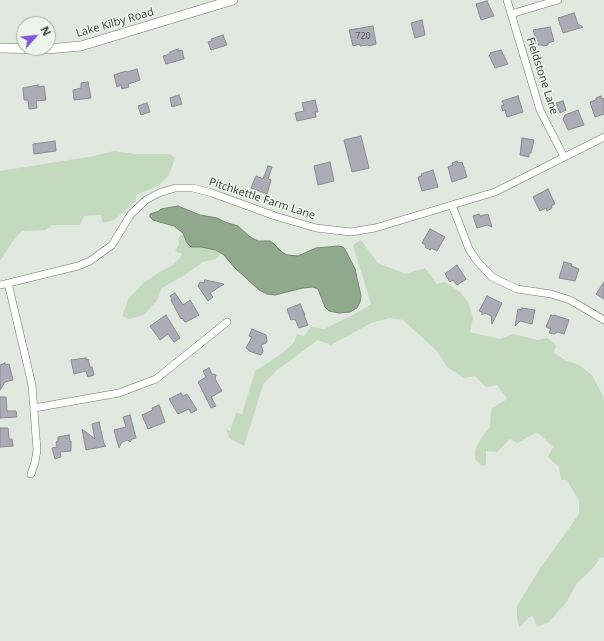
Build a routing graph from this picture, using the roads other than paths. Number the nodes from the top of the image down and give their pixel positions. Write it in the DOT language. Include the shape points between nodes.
graph roads {
  1 [pos="233,0"];
  2 [pos="507,0"];
  3 [pos="558,0"];
  4 [pos="511,14"];
  5 [pos="0,48"];
  6 [pos="604,137"];
  7 [pos="564,157"];
  8 [pos="452,205"];
  9 [pos="8,283"];
  10 [pos="0,285"];
  11 [pos="604,320"];
  12 [pos="227,322"];
  13 [pos="34,408"];
  14 [pos="31,474"];
  1 -- 5 [label="street, Lake Kilby Road" via="81,46"];
  2 -- 4 [label="street, Fieldstone Lane"];
  3 -- 4 [label="street"];
  4 -- 7 [label="street, Fieldstone Lane" via="540,110"];
  6 -- 7 [label="street, Pitchkettle Farm Lane"];
  7 -- 8 [label="street, Pitchkettle Farm Lane" via="495,192"];
  8 -- 9 [label="street, Pitchkettle Farm Lane" via="375,228 351,232 316,228 212,193 193,188 175,188 146,200 131,214 112,245 90,261"];
  8 -- 11 [label="street" via="469,249 492,277 517,289 570,300"];
  9 -- 10 [label="street, Pitchkettle Farm Lane"];
  9 -- 13 [label="street" via="32,385"];
  12 -- 13 [label="street" via="156,379 119,393"];
  13 -- 14 [label="street" via="37,450"];
}
